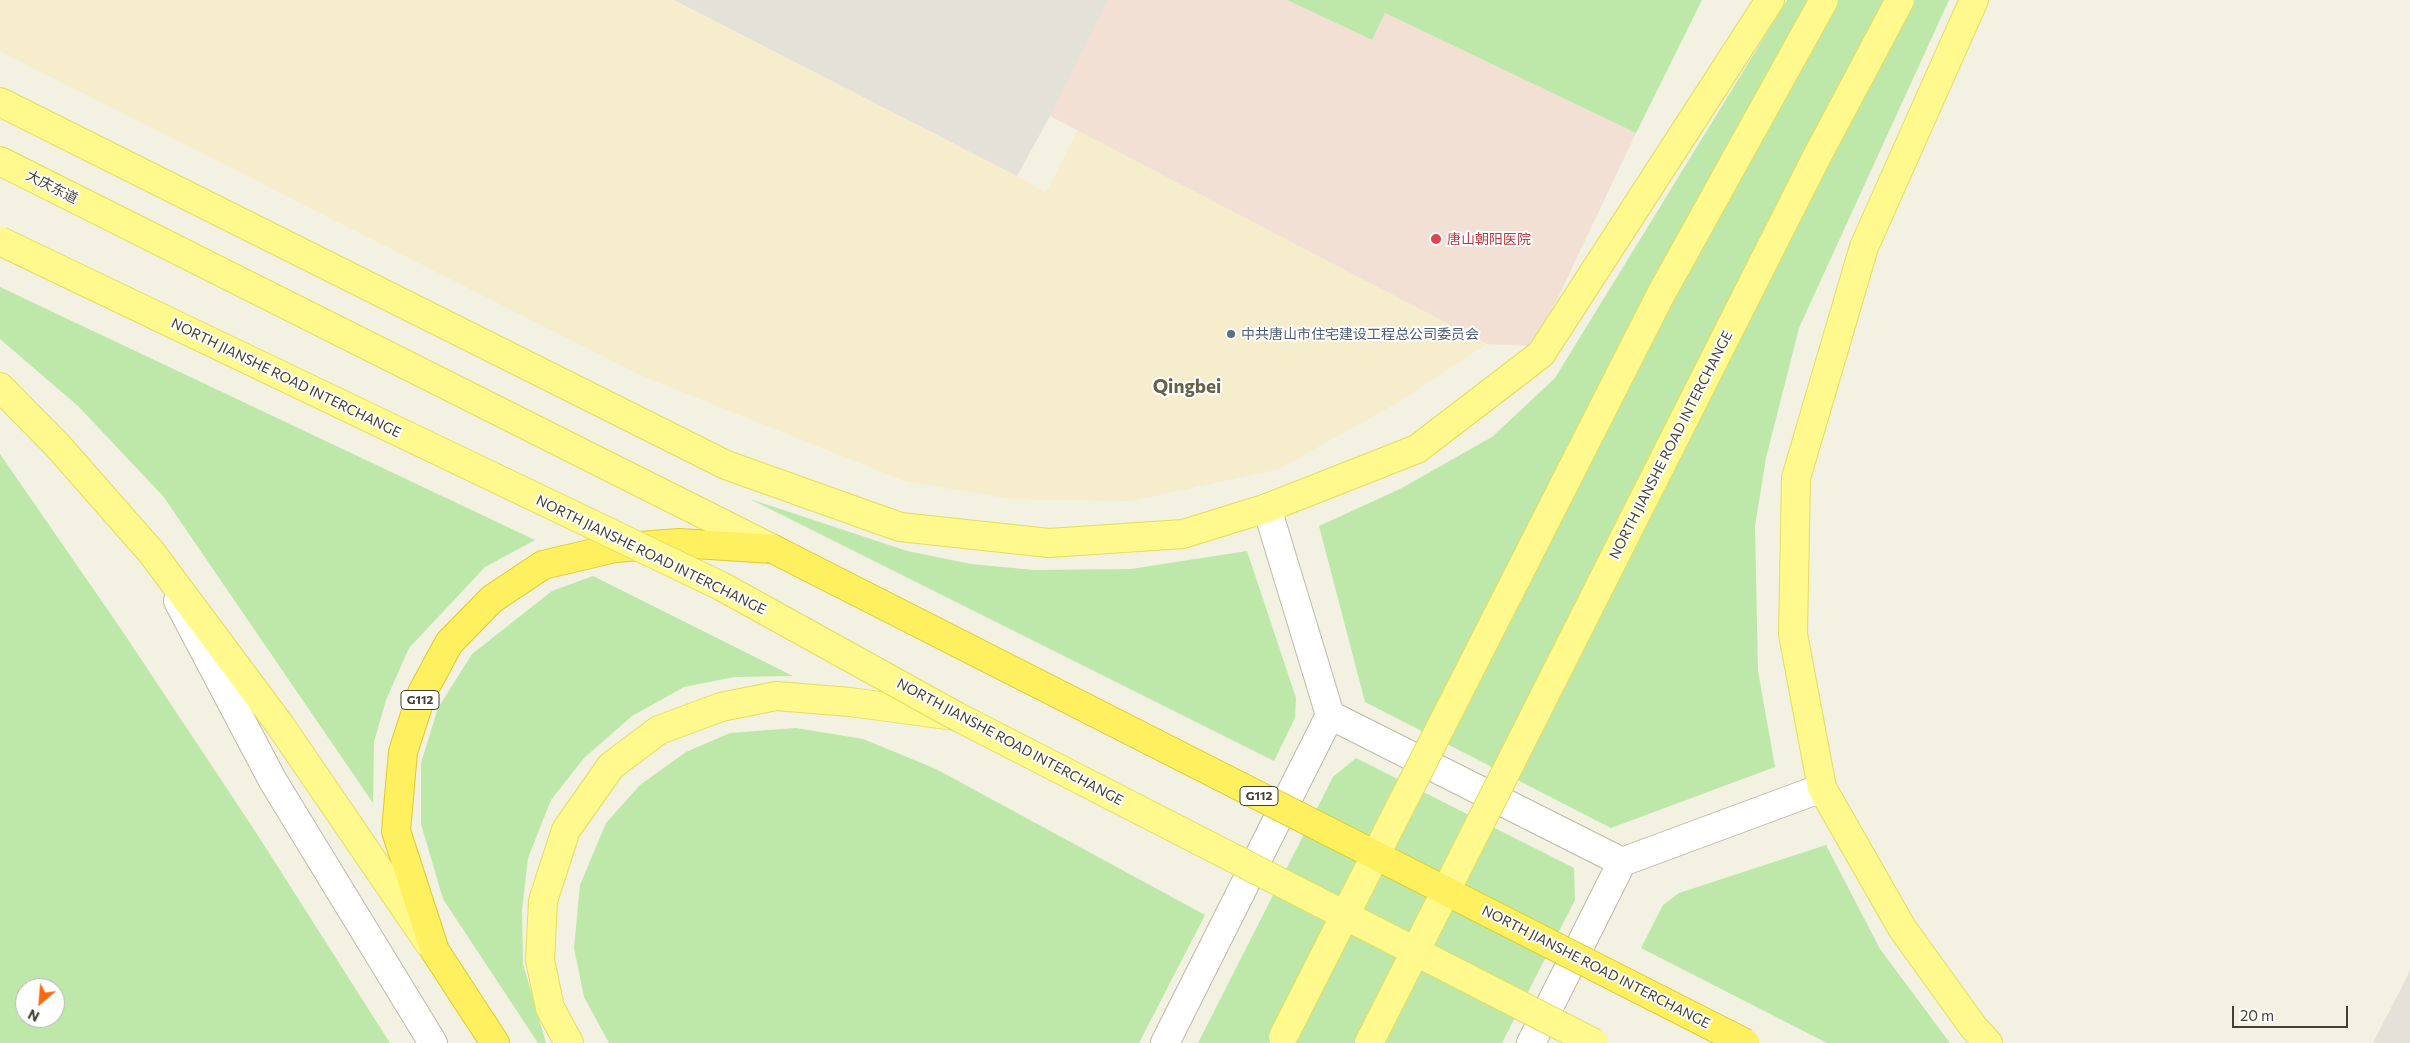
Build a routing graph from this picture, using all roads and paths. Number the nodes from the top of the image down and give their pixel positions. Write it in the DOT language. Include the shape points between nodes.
graph roads {
  1 [pos="1770,0"];
  2 [pos="1824,0"];
  3 [pos="1900,0"];
  4 [pos="1974,0"];
  5 [pos="0,102"];
  6 [pos="0,161"];
  7 [pos="103,214"];
  8 [pos="0,241"];
  9 [pos="0,387"];
  10 [pos="1267,508"];
  11 [pos="626,547"];
  12 [pos="773,549"];
  13 [pos="152,554"];
  14 [pos="1330,715"];
  15 [pos="956,716"];
  16 [pos="1822,788"];
  17 [pos="1622,862"];
  18 [pos="435,951"];
  19 [pos="1280,1041"];
  20 [pos="433,1043"];
  21 [pos="495,1043"];
  22 [pos="569,1043"];
  23 [pos="1165,1043"];
  24 [pos="1369,1043"];
  25 [pos="1531,1043"];
  26 [pos="1594,1043"];
  27 [pos="1745,1043"];
  28 [pos="1988,1043"];
  1 -- 10 [label="main road" via="1541,354 1418,448"];
  2 -- 19 [label="main road, bridge" via="1661,294"];
  3 -- 24 [label="main road, NORTH JIANSHE ROAD INTERCHANGE, bridge" via="1814,160"];
  4 -- 16 [label="main road" via="1864,247 1796,478 1794,634"];
  5 -- 10 [label="main road" via="726,465 900,526 1049,543 1183,534"];
  6 -- 7 [label="main road, 大庆东道"];
  7 -- 12 [label="main road, NORTH JIANSHE ROAD INTERCHANGE"];
  8 -- 11 [label="main road, NORTH JIANSHE ROAD INTERCHANGE, bridge"];
  9 -- 13 [label="main road" via="58,446"];
  10 -- 14 [label="street"];
  11 -- 12 [label="highway, G112, bridge" via="679,543"];
  11 -- 15 [label="main road, NORTH JIANSHE ROAD INTERCHANGE, bridge" via="721,586"];
  11 -- 18 [label="highway, G112" via="543,566 492,599 449,642 422,692 403,752 396,831"];
  12 -- 27 [label="highway, NORTH JIANSHE ROAD INTERCHANGE / G112, bridge"];
  13 -- 18 [label="main road" via="280,725"];
  13 -- 20 [label="street" via="273,781"];
  14 -- 17 [label="street"];
  14 -- 23 [label="street"];
  15 -- 22 [label="main road" via="776,696 721,707 659,730 611,766 566,830 543,900 540,960 550,1008"];
  15 -- 26 [label="main road, NORTH JIANSHE ROAD INTERCHANGE, bridge"];
  16 -- 17 [label="street"];
  16 -- 28 [label="main road" via="1902,928"];
  17 -- 25 [label="street"];
  18 -- 21 [label="highway, G112"];
}
